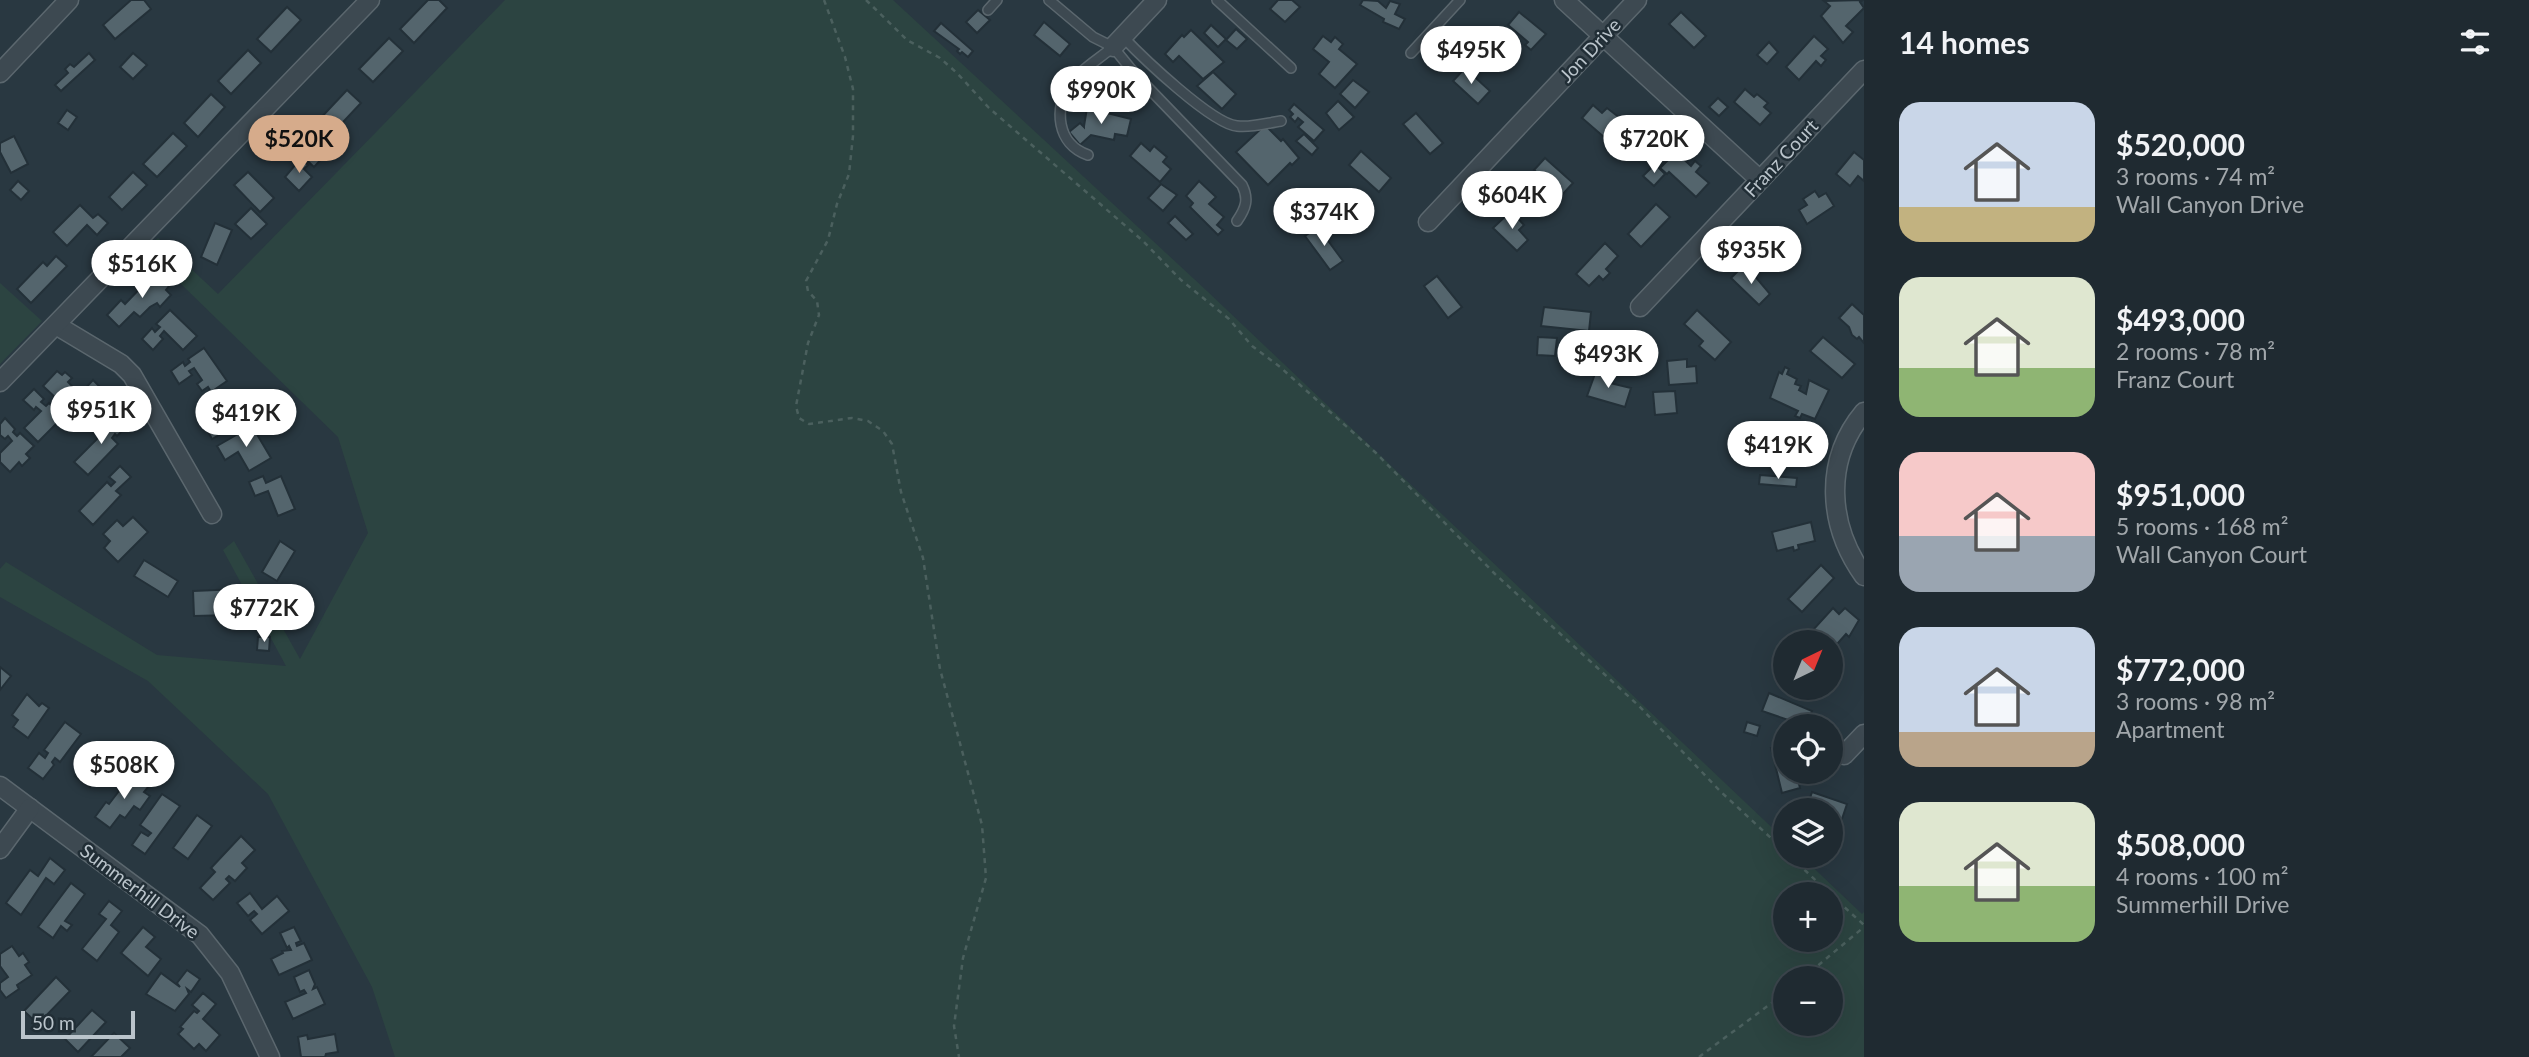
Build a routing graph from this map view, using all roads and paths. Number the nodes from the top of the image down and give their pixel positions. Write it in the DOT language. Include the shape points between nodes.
graph roads {
  1 [pos="69,0"];
  2 [pos="370,0"];
  3 [pos="824,0"];
  4 [pos="866,0"];
  5 [pos="997,0"];
  6 [pos="1049,0"];
  7 [pos="1157,0"];
  8 [pos="1217,0"];
  9 [pos="1460,0"];
  10 [pos="1564,0"];
  11 [pos="1637,0"];
  12 [pos="988,9"];
  13 [pos="1604,35"];
  14 [pos="1118,42"];
  15 [pos="1411,53"];
  16 [pos="1292,68"];
  17 [pos="1864,69"];
  18 [pos="0,73"];
  19 [pos="1281,121"];
  20 [pos="1088,155"];
  21 [pos="1760,180"];
  22 [pos="1237,221"];
  23 [pos="1428,222"];
  24 [pos="1640,307"];
  25 [pos="56,325"];
  26 [pos="0,383"];
  27 [pos="1864,412"];
  28 [pos="212,514"];
  29 [pos="1864,576"];
  30 [pos="1864,734"];
  31 [pos="1844,755"];
  32 [pos="0,786"];
  33 [pos="30,808"];
  34 [pos="1773,840"];
  35 [pos="0,849"];
  36 [pos="1803,868"];
  37 [pos="1817,882"];
  38 [pos="1843,906"];
  39 [pos="1864,926"];
  40 [pos="1817,966"];
  41 [pos="1773,1002"];
  42 [pos="270,1057"];
  43 [pos="959,1057"];
  44 [pos="1699,1057"];
  1 -- 18 [label="street"];
  2 -- 25 [label="street"];
  3 -- 43 [label="path" via="853,89 853,136 849,174 828,240 806,281 819,315 808,343 796,406 799,418 808,424 852,418 883,431 892,444 901,492 923,558 943,680 982,825 986,878 963,958 954,1026"];
  4 -- 34 [label="path" via="907,40 957,73 989,108 1375,452 1495,574 1639,706"];
  5 -- 12 [label="lane"];
  6 -- 14 [label="lane" via="1093,37"];
  7 -- 14 [label="street"];
  8 -- 16 [label="lane"];
  9 -- 15 [label="lane"];
  10 -- 13 [label="street"];
  11 -- 13 [label="street, Jon Drive"];
  13 -- 21 [label="street"];
  13 -- 23 [label="street, Jon Drive"];
  14 -- 19 [label="lane" via="1138,53 1220,121 1238,127"];
  14 -- 20 [label="lane" via="1071,83 1061,106 1063,134 1076,151"];
  14 -- 22 [label="lane" via="1135,74 1242,185 1246,204"];
  17 -- 21 [label="street, Franz Court"];
  21 -- 24 [label="street, Franz Court"];
  25 -- 26 [label="street"];
  25 -- 28 [label="street" via="132,375"];
  27 -- 29 [label="street" via="1840,455 1834,498 1843,540"];
  30 -- 31 [label="street"];
  32 -- 33 [label="street, Summerhill Drive"];
  33 -- 35 [label="street"];
  33 -- 42 [label="street, Summerhill Drive" via="200,935 230,973"];
  36 -- 37 [label="path"];
  38 -- 39 [label="path"];
  39 -- 40 [label="path"];
  41 -- 44 [label="path"];
}
